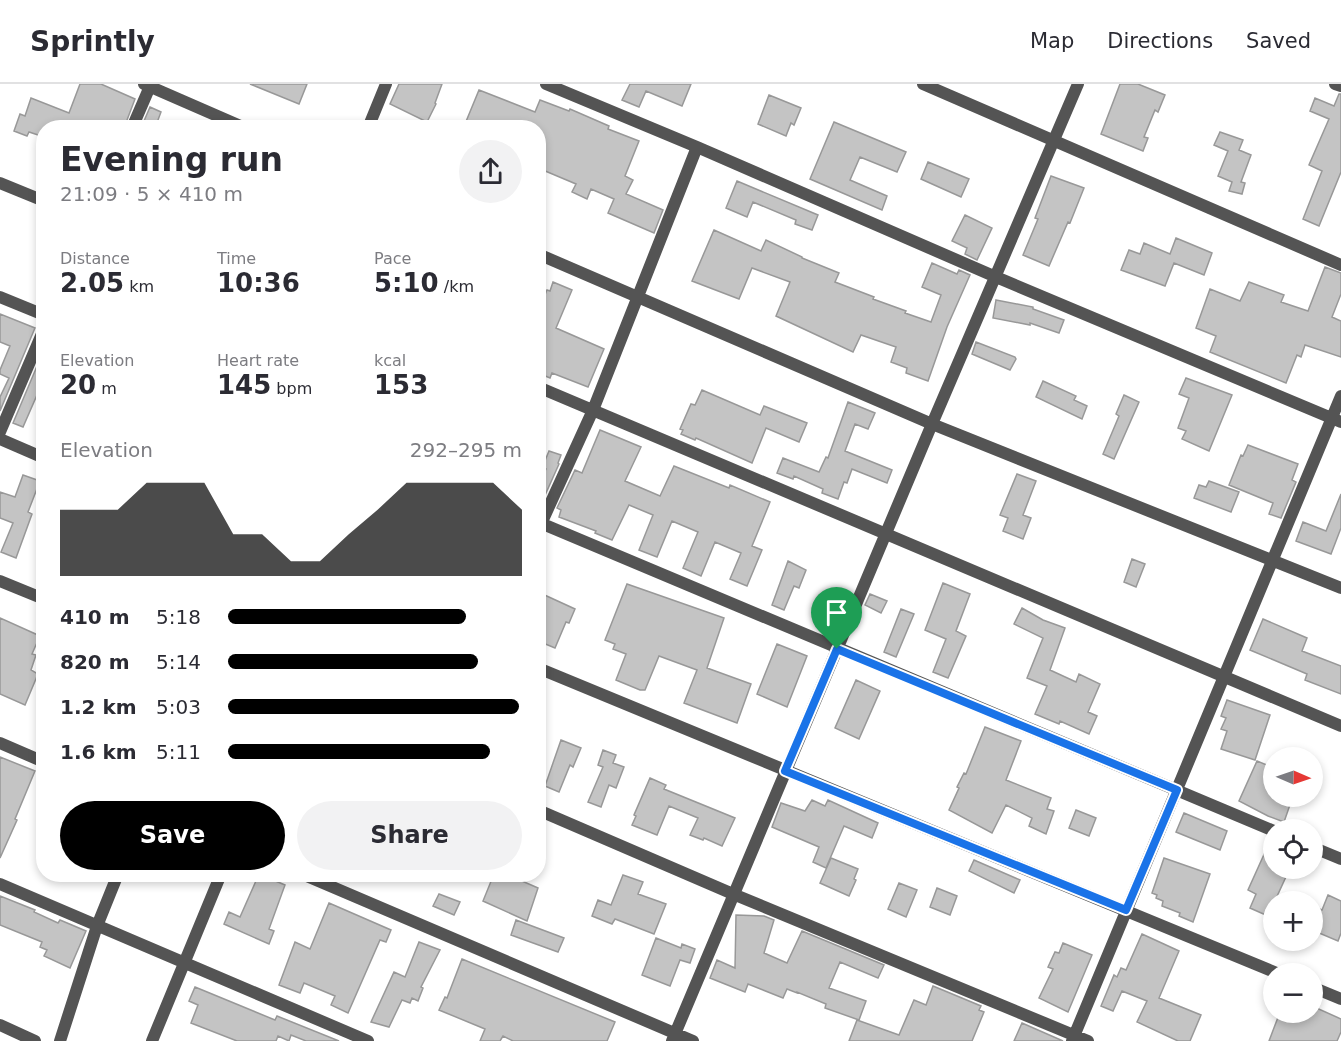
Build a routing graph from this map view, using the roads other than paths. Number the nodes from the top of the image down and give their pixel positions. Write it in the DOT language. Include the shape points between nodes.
graph roads {
  1 [pos="386,84"];
  2 [pos="546,84"];
  3 [pos="923,84"];
  4 [pos="1078,84"];
  5 [pos="1335,84"];
  6 [pos="148,85"];
  7 [pos="1341,86"];
  8 [pos="135,120"];
  9 [pos="227,120"];
  10 [pos="371,120"];
  11 [pos="1053,140"];
  12 [pos="697,147"];
  13 [pos="0,183"];
  14 [pos="36,198"];
  15 [pos="546,257"];
  16 [pos="1341,265"];
  17 [pos="996,277"];
  18 [pos="637,296"];
  19 [pos="0,297"];
  20 [pos="36,312"];
  21 [pos="36,348"];
  22 [pos="546,390"];
  23 [pos="1341,396"];
  24 [pos="593,410"];
  25 [pos="1336,420"];
  26 [pos="932,424"];
  27 [pos="0,432"];
  28 [pos="0,439"];
  29 [pos="36,455"];
  30 [pos="546,510"];
  31 [pos="546,526"];
  32 [pos="885,534"];
  33 [pos="1271,560"];
  34 [pos="0,581"];
  35 [pos="1341,588"];
  36 [pos="36,596"];
  37 [pos="837,649"];
  38 [pos="546,671"];
  39 [pos="1225,677"];
  40 [pos="1341,726"];
  41 [pos="0,743"];
  42 [pos="36,759"];
  43 [pos="785,771"];
  44 [pos="1177,790"];
  45 [pos="546,813"];
  46 [pos="1263,826"];
  47 [pos="1323,852"];
  48 [pos="1341,859"];
  49 [pos="115,882"];
  50 [pos="218,882"];
  51 [pos="320,882"];
  52 [pos="0,884"];
  53 [pos="733,894"];
  54 [pos="1126,910"];
  55 [pos="97,926"];
  56 [pos="185,963"];
  57 [pos="1263,967"];
  58 [pos="1323,992"];
  59 [pos="1341,999"];
  60 [pos="0,1025"];
  61 [pos="674,1037"];
  62 [pos="18,1038"];
  63 [pos="1073,1038"];
  64 [pos="35,1041"];
  65 [pos="60,1041"];
  66 [pos="152,1041"];
  67 [pos="368,1041"];
  68 [pos="693,1041"];
  69 [pos="1088,1041"];
  1 -- 10 [label="street"];
  2 -- 12 [label="street"];
  3 -- 11 [label="street"];
  4 -- 11 [label="street"];
  5 -- 7 [label="street"];
  6 -- 8 [label="street"];
  6 -- 9 [label="street"];
  11 -- 16 [label="street"];
  11 -- 17 [label="street"];
  12 -- 17 [label="street"];
  12 -- 18 [label="street"];
  13 -- 14 [label="street"];
  15 -- 18 [label="street"];
  17 -- 25 [label="street"];
  17 -- 26 [label="street"];
  18 -- 24 [label="street"];
  18 -- 26 [label="street"];
  19 -- 20 [label="street"];
  21 -- 27 [label="street"];
  22 -- 24 [label="street"];
  23 -- 25 [label="street"];
  24 -- 30 [label="street"];
  24 -- 32 [label="street"];
  25 -- 33 [label="street"];
  26 -- 32 [label="street"];
  26 -- 33 [label="street"];
  28 -- 29 [label="street"];
  31 -- 37 [label="street"];
  32 -- 37 [label="street"];
  32 -- 39 [label="street"];
  33 -- 35 [label="street"];
  33 -- 39 [label="street"];
  34 -- 36 [label="street"];
  37 -- 43 [label="street"];
  37 -- 44 [label="street"];
  38 -- 43 [label="street"];
  39 -- 40 [label="street"];
  39 -- 44 [label="street"];
  41 -- 42 [label="street"];
  43 -- 53 [label="street"];
  43 -- 54 [label="street"];
  44 -- 46 [label="street"];
  44 -- 54 [label="street"];
  45 -- 53 [label="street"];
  47 -- 48 [label="street"];
  49 -- 55 [label="street"];
  50 -- 56 [label="street"];
  51 -- 61 [label="street"];
  52 -- 55 [label="street"];
  53 -- 61 [label="street"];
  53 -- 63 [label="street"];
  54 -- 57 [label="street"];
  54 -- 63 [label="street"];
  55 -- 56 [label="street"];
  55 -- 65 [label="street"];
  56 -- 66 [label="street"];
  56 -- 67 [label="street"];
  58 -- 59 [label="street"];
  60 -- 62 [label="street"];
  61 -- 68 [label="street"];
  62 -- 64 [label="street"];
  63 -- 69 [label="street"];
}
